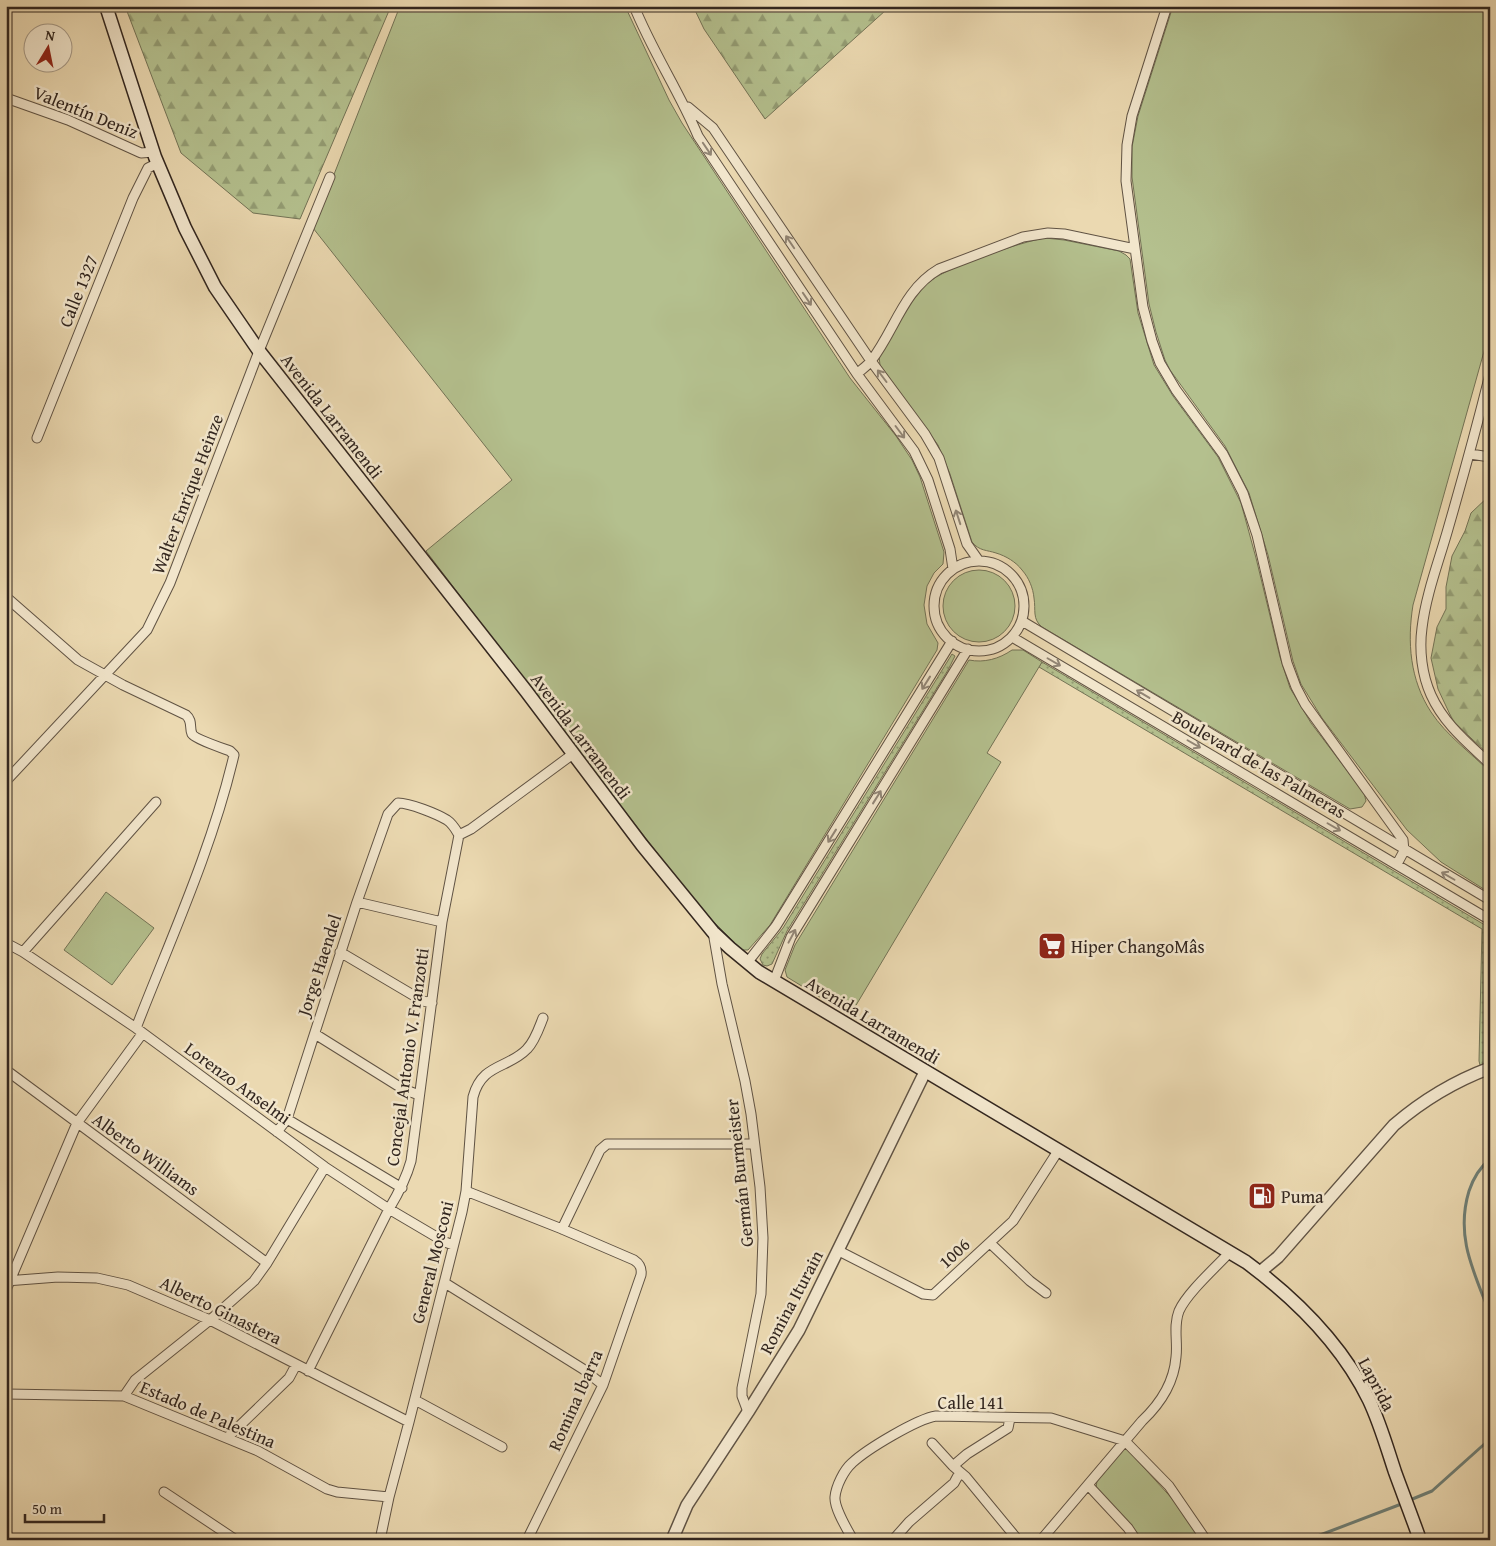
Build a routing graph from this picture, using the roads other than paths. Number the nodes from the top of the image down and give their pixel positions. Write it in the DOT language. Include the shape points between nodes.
graph roads {
  1 [pos="106,6"];
  2 [pos="634,6"];
  3 [pos="1166,6"];
  4 [pos="6,98"];
  5 [pos="685,106"];
  6 [pos="156,157"];
  7 [pos="330,177"];
  8 [pos="1135,249"];
  9 [pos="259,351"];
  10 [pos="871,361"];
  11 [pos="857,374"];
  12 [pos="1490,374"];
  13 [pos="37,438"];
  14 [pos="1470,454"];
  15 [pos="1490,457"];
  16 [pos="979,561"];
  17 [pos="953,570"];
  18 [pos="6,597"];
  19 [pos="17,606"];
  20 [pos="6,608"];
  21 [pos="1022,621"];
  22 [pos="1012,637"];
  23 [pos="952,641"];
  24 [pos="968,649"];
  25 [pos="105,676"];
  26 [pos="573,754"];
  27 [pos="1490,764"];
  28 [pos="6,781"];
  29 [pos="156,802"];
  30 [pos="459,835"];
  31 [pos="1404,851"];
  32 [pos="1397,864"];
  33 [pos="1490,900"];
  34 [pos="356,902"];
  35 [pos="1490,920"];
  36 [pos="442,922"];
  37 [pos="713,932"];
  38 [pos="7,947"];
  39 [pos="22,952"];
  40 [pos="340,952"];
  41 [pos="747,963"];
  42 [pos="774,981"];
  43 [pos="432,1003"];
  44 [pos="543,1018"];
  45 [pos="139,1030"];
  46 [pos="315,1034"];
  47 [pos="1490,1068"];
  48 [pos="6,1070"];
  49 [pos="925,1072"];
  50 [pos="419,1095"];
  51 [pos="287,1119"];
  52 [pos="77,1122"];
  53 [pos="277,1132"];
  54 [pos="754,1144"];
  55 [pos="1058,1151"];
  56 [pos="325,1167"];
  57 [pos="402,1188"];
  58 [pos="466,1191"];
  59 [pos="388,1210"];
  60 [pos="562,1229"];
  61 [pos="990,1243"];
  62 [pos="453,1245"];
  63 [pos="839,1251"];
  64 [pos="1230,1252"];
  65 [pos="267,1263"];
  66 [pos="1260,1272"];
  67 [pos="8,1281"];
  68 [pos="444,1283"];
  69 [pos="6,1290"];
  70 [pos="1046,1293"];
  71 [pos="210,1320"];
  72 [pos="296,1365"];
  73 [pos="308,1371"];
  74 [pos="603,1385"];
  75 [pos="6,1394"];
  76 [pos="124,1396"];
  77 [pos="415,1400"];
  78 [pos="748,1412"];
  79 [pos="1010,1418"];
  80 [pos="409,1422"];
  81 [pos="227,1438"];
  82 [pos="1125,1441"];
  83 [pos="932,1443"];
  84 [pos="502,1446"];
  85 [pos="956,1469"];
  86 [pos="1088,1485"];
  87 [pos="164,1492"];
  88 [pos="389,1497"];
  89 [pos="236,1540"];
  90 [pos="380,1540"];
  91 [pos="527,1540"];
  92 [pos="672,1540"];
  93 [pos="853,1540"];
  94 [pos="892,1540"];
  95 [pos="1018,1540"];
  96 [pos="1041,1540"];
  97 [pos="1136,1540"];
  98 [pos="1206,1540"];
  99 [pos="1420,1540"];
  1 -- 6 [label="main road, Avenida Larramendi"];
  2 -- 5 [label="street"];
  3 -- 8 [label="street" via="1132,116 1127,145 1126,181"];
  4 -- 6 [label="street, Valentín Deniz"];
  10 -- 5 [label="street, one-way" via="713,128"];
  5 -- 11 [label="street, one-way" via="698,136"];
  6 -- 9 [label="main road, Avenida Larramendi" via="203,265"];
  6 -- 13 [label="street, Calle 1327" via="133,198"];
  7 -- 9 [label="street, Walter Enrique Heinze"];
  8 -- 10 [label="street" via="1048,233 1023,237 939,269 921,281 912,292"];
  8 -- 31 [label="street" via="1143,307 1155,353 1167,377 1223,454 1243,493 1296,687 1402,840"];
  9 -- 25 [label="street, Walter Enrique Heinze" via="158,610 147,630"];
  9 -- 26 [label="main road, Avenida Larramendi"];
  10 -- 11 [label="street"];
  16 -- 10 [label="street, one-way" via="967,544 945,475 932,447"];
  11 -- 17 [label="street, one-way" via="922,465 950,549"];
  12 -- 14 [label="street"];
  14 -- 15 [label="street"];
  14 -- 27 [label="street" via="1427,602 1422,658 1424,675 1440,712 1453,730"];
  16 -- 17 [label="street"];
  16 -- 21 [label="street" via="1000,566 1016,580 1024,600"];
  17 -- 23 [label="street" via="939,586 935,601 938,623"];
  18 -- 19 [label="street"];
  19 -- 20 [label="street"];
  19 -- 25 [label="street" via="78,660"];
  21 -- 22 [label="street"];
  31 -- 21 [label="street, Boulevard de las Palmeras, one-way"];
  22 -- 24 [label="street" via="989,650"];
  22 -- 32 [label="street, Boulevard de las Palmeras, one-way"];
  23 -- 24 [label="street"];
  23 -- 41 [label="street, one-way" via="776,926"];
  42 -- 24 [label="street, one-way" via="791,937"];
  25 -- 28 [label="street, Walter Enrique Heinze"];
  25 -- 45 [label="street" via="186,715 190,718 195,737 234,755 186,904"];
  26 -- 30 [label="street"];
  26 -- 37 [label="main road, Avenida Larramendi"];
  29 -- 39 [label="street"];
  30 -- 34 [label="street, Jorge Haendel" via="447,820 407,803 398,803 388,814"];
  30 -- 36 [label="street, Concejal Antonio V. Franzotti"];
  31 -- 32 [label="street"];
  33 -- 31 [label="street, Boulevard de las Palmeras, one-way"];
  32 -- 35 [label="street, Boulevard de las Palmeras"];
  34 -- 36 [label="street"];
  34 -- 40 [label="street, Jorge Haendel"];
  36 -- 43 [label="street, Concejal Antonio V. Franzotti"];
  37 -- 41 [label="main road, Avenida Larramendi"];
  37 -- 54 [label="street, Germán Burmeister" via="745,1081"];
  38 -- 39 [label="street, Lorenzo Anselmi"];
  39 -- 45 [label="street, Lorenzo Anselmi"];
  40 -- 43 [label="street" via="423,1001"];
  40 -- 46 [label="street, Jorge Haendel"];
  41 -- 42 [label="main road, Avenida Larramendi"];
  42 -- 49 [label="main road, Avenida Larramendi"];
  43 -- 50 [label="street, Concejal Antonio V. Franzotti"];
  44 -- 58 [label="street, General Mosconi" via="528,1048 497,1066 475,1089"];
  45 -- 52 [label="street"];
  45 -- 53 [label="street, Lorenzo Anselmi"];
  46 -- 50 [label="street" via="403,1089"];
  46 -- 51 [label="street, Jorge Haendel"];
  47 -- 66 [label="street" via="1443,1090 1394,1125 1278,1257"];
  48 -- 52 [label="street, Alberto Williams"];
  49 -- 55 [label="main road, Avenida Larramendi"];
  49 -- 63 [label="street, Romina Iturain"];
  50 -- 57 [label="street, Concejal Antonio V. Franzotti" via="411,1161"];
  51 -- 53 [label="street, Jorge Haendel"];
  51 -- 57 [label="street"];
  52 -- 65 [label="street, Alberto Williams"];
  52 -- 67 [label="street"];
  53 -- 56 [label="street, Lorenzo Anselmi"];
  54 -- 60 [label="street" via="607,1144 600,1150"];
  54 -- 78 [label="street, Germán Burmeister" via="763,1229 763,1274 742,1388"];
  55 -- 61 [label="street, 1006" via="1021,1211"];
  55 -- 64 [label="main road, Avenida Larramendi"];
  56 -- 59 [label="street, Lorenzo Anselmi"];
  56 -- 65 [label="street"];
  57 -- 59 [label="street, Concejal Antonio V. Franzotti"];
  58 -- 60 [label="street"];
  58 -- 62 [label="street, General Mosconi"];
  59 -- 62 [label="street, Lorenzo Anselmi"];
  59 -- 73 [label="street, Concejal Antonio V. Franzotti"];
  60 -- 74 [label="street, Romina Ibarra" via="634,1260 642,1269"];
  61 -- 63 [label="street, 1006" via="933,1295"];
  61 -- 70 [label="street"];
  62 -- 68 [label="street, General Mosconi"];
  63 -- 78 [label="street, Romina Iturain" via="799,1330"];
  64 -- 66 [label="main road, Avenida Larramendi"];
  64 -- 82 [label="street" via="1182,1307 1177,1323 1176,1357 1167,1388 1158,1406"];
  65 -- 71 [label="street" via="254,1281"];
  66 -- 99 [label="main road, Laprida" via="1311,1317 1353,1372 1375,1415"];
  67 -- 69 [label="street"];
  67 -- 71 [label="street, Alberto Ginastera" via="58,1276 114,1281"];
  68 -- 74 [label="street"];
  68 -- 77 [label="street, General Mosconi"];
  71 -- 72 [label="street, Alberto Ginastera"];
  71 -- 76 [label="street" via="135,1380"];
  72 -- 73 [label="street, Alberto Ginastera"];
  72 -- 81 [label="street" via="289,1378"];
  73 -- 80 [label="street, Alberto Ginastera"];
  74 -- 91 [label="street, Romina Ibarra"];
  75 -- 76 [label="street, Estado de Palestina"];
  76 -- 81 [label="street, Estado de Palestina"];
  77 -- 80 [label="street, General Mosconi"];
  77 -- 84 [label="street"];
  78 -- 92 [label="street, Romina Iturain" via="687,1505"];
  79 -- 82 [label="street, Calle 141" via="1059,1420"];
  79 -- 85 [label="street" via="1008,1428 967,1454"];
  79 -- 93 [label="street, Calle 141" via="930,1417 874,1446 851,1464 837,1489 835,1501"];
  80 -- 88 [label="street, General Mosconi"];
  81 -- 88 [label="street, Estado de Palestina" via="337,1492"];
  82 -- 86 [label="street"];
  82 -- 98 [label="street" via="1173,1491"];
  83 -- 85 [label="street"];
  85 -- 94 [label="street" via="954,1483"];
  85 -- 95 [label="street"];
  86 -- 96 [label="street"];
  86 -- 97 [label="street"];
  87 -- 89 [label="street"];
  88 -- 90 [label="street, General Mosconi"];
}
